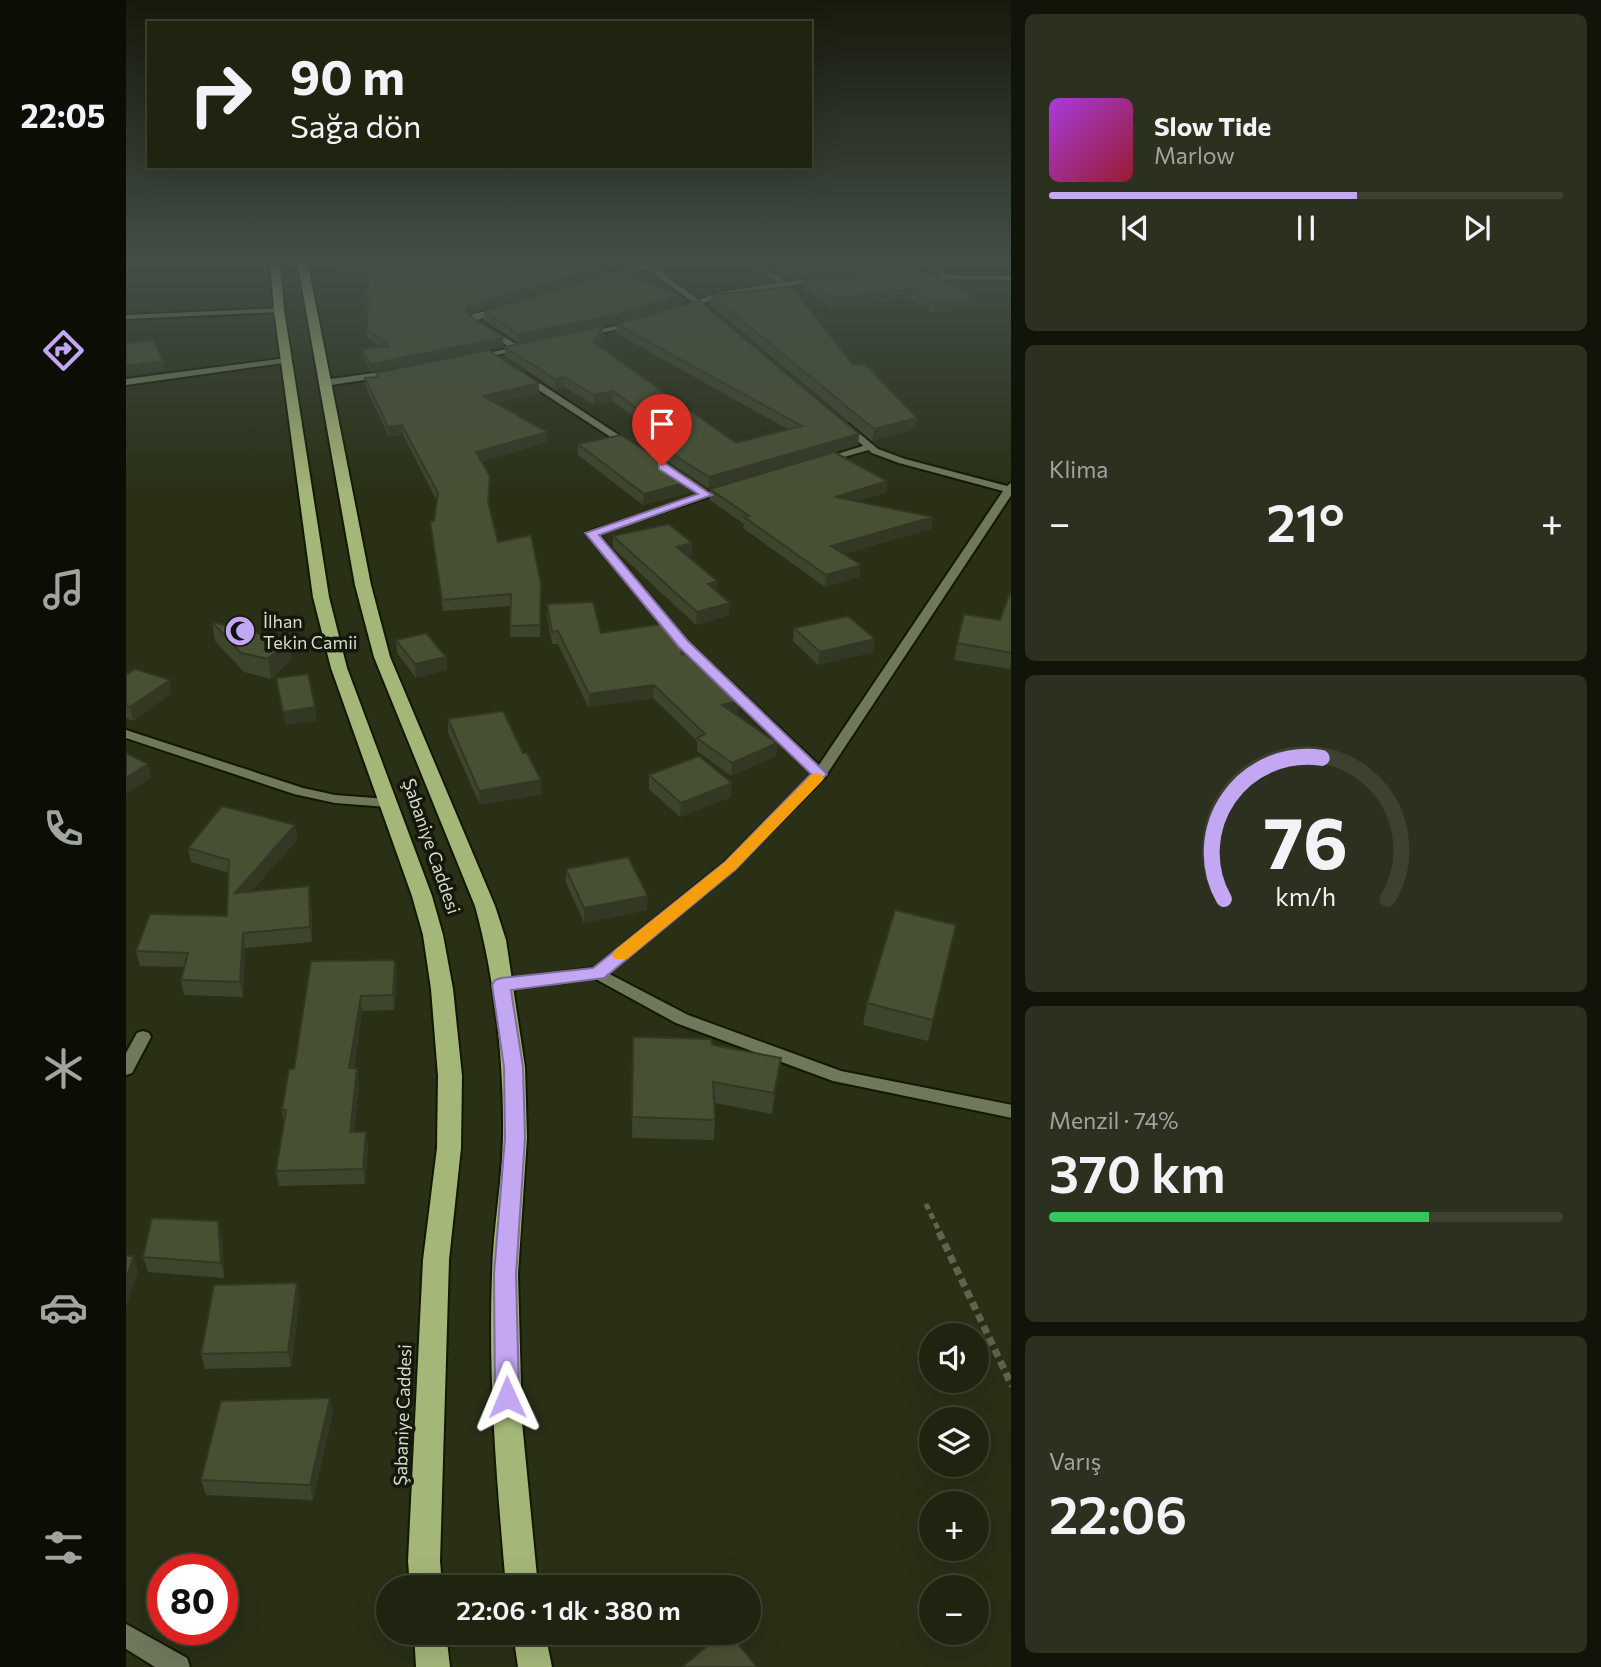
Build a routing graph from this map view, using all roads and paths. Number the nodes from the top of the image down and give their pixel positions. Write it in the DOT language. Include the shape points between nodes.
graph roads {
  1 [pos="291,338"];
  2 [pos="302,338"];
  3 [pos="500,338"];
  4 [pos="530,346"];
  5 [pos="518,349"];
  6 [pos="492,355"];
  7 [pos="287,360"];
  8 [pos="466,360"];
  9 [pos="501,361"];
  10 [pos="510,367"];
  11 [pos="403,372"];
  12 [pos="126,382"];
  13 [pos="324,383"];
  14 [pos="839,422"];
  15 [pos="869,447"];
  16 [pos="640,452"];
  17 [pos="807,465"];
  18 [pos="744,484"];
  19 [pos="1010,487"];
  20 [pos="696,488"];
  21 [pos="707,495"];
  22 [pos="126,734"];
  23 [pos="820,774"];
  24 [pos="387,803"];
  25 [pos="598,973"];
  26 [pos="501,985"];
  27 [pos="143,1037"];
  28 [pos="126,1069"];
  29 [pos="1011,1112"];
  30 [pos="926,1205"];
  31 [pos="1011,1386"];
  32 [pos="425,1575"];
  33 [pos="521,1575"];
  34 [pos="126,1636"];
  35 [pos="431,1645"];
  36 [pos="531,1645"];
  37 [pos="178,1667"];
  38 [pos="433,1667"];
  39 [pos="535,1667"];
  1 -- 7 [label="highway, Şabaniye Caddesi"];
  2 -- 13 [label="highway"];
  3 -- 5 [label="street"];
  4 -- 5 [label="street"];
  5 -- 6 [label="street"];
  6 -- 8 [label="street"];
  6 -- 9 [label="street"];
  7 -- 12 [label="street"];
  7 -- 24 [label="highway, Şabaniye Caddesi" via="321,597 339,668"];
  10 -- 16 [label="street"];
  11 -- 13 [label="street"];
  13 -- 26 [label="highway" via="363,585 382,657 485,906"];
  14 -- 15 [label="street"];
  15 -- 17 [label="street"];
  15 -- 19 [label="street" via="902,461"];
  18 -- 21 [label="street"];
  19 -- 23 [label="street"];
  20 -- 21 [label="street"];
  21 -- 23 [label="street" via="591,533 684,644"];
  22 -- 24 [label="street" via="299,791"];
  23 -- 25 [label="street" via="730,865"];
  24 -- 32 [label="highway, Şabaniye Caddesi" via="432,935 450,1076 449,1149 436,1259"];
  25 -- 26 [label="street"];
  25 -- 29 [label="street" via="682,1019 839,1077"];
  26 -- 33 [label="highway" via="513,1067 515,1138 505,1274 507,1422"];
  27 -- 28 [label="street"];
  30 -- 31 [label="path"];
  34 -- 37 [label="street"];
  35 -- 38 [label="highway"];
  36 -- 39 [label="highway"];
}
